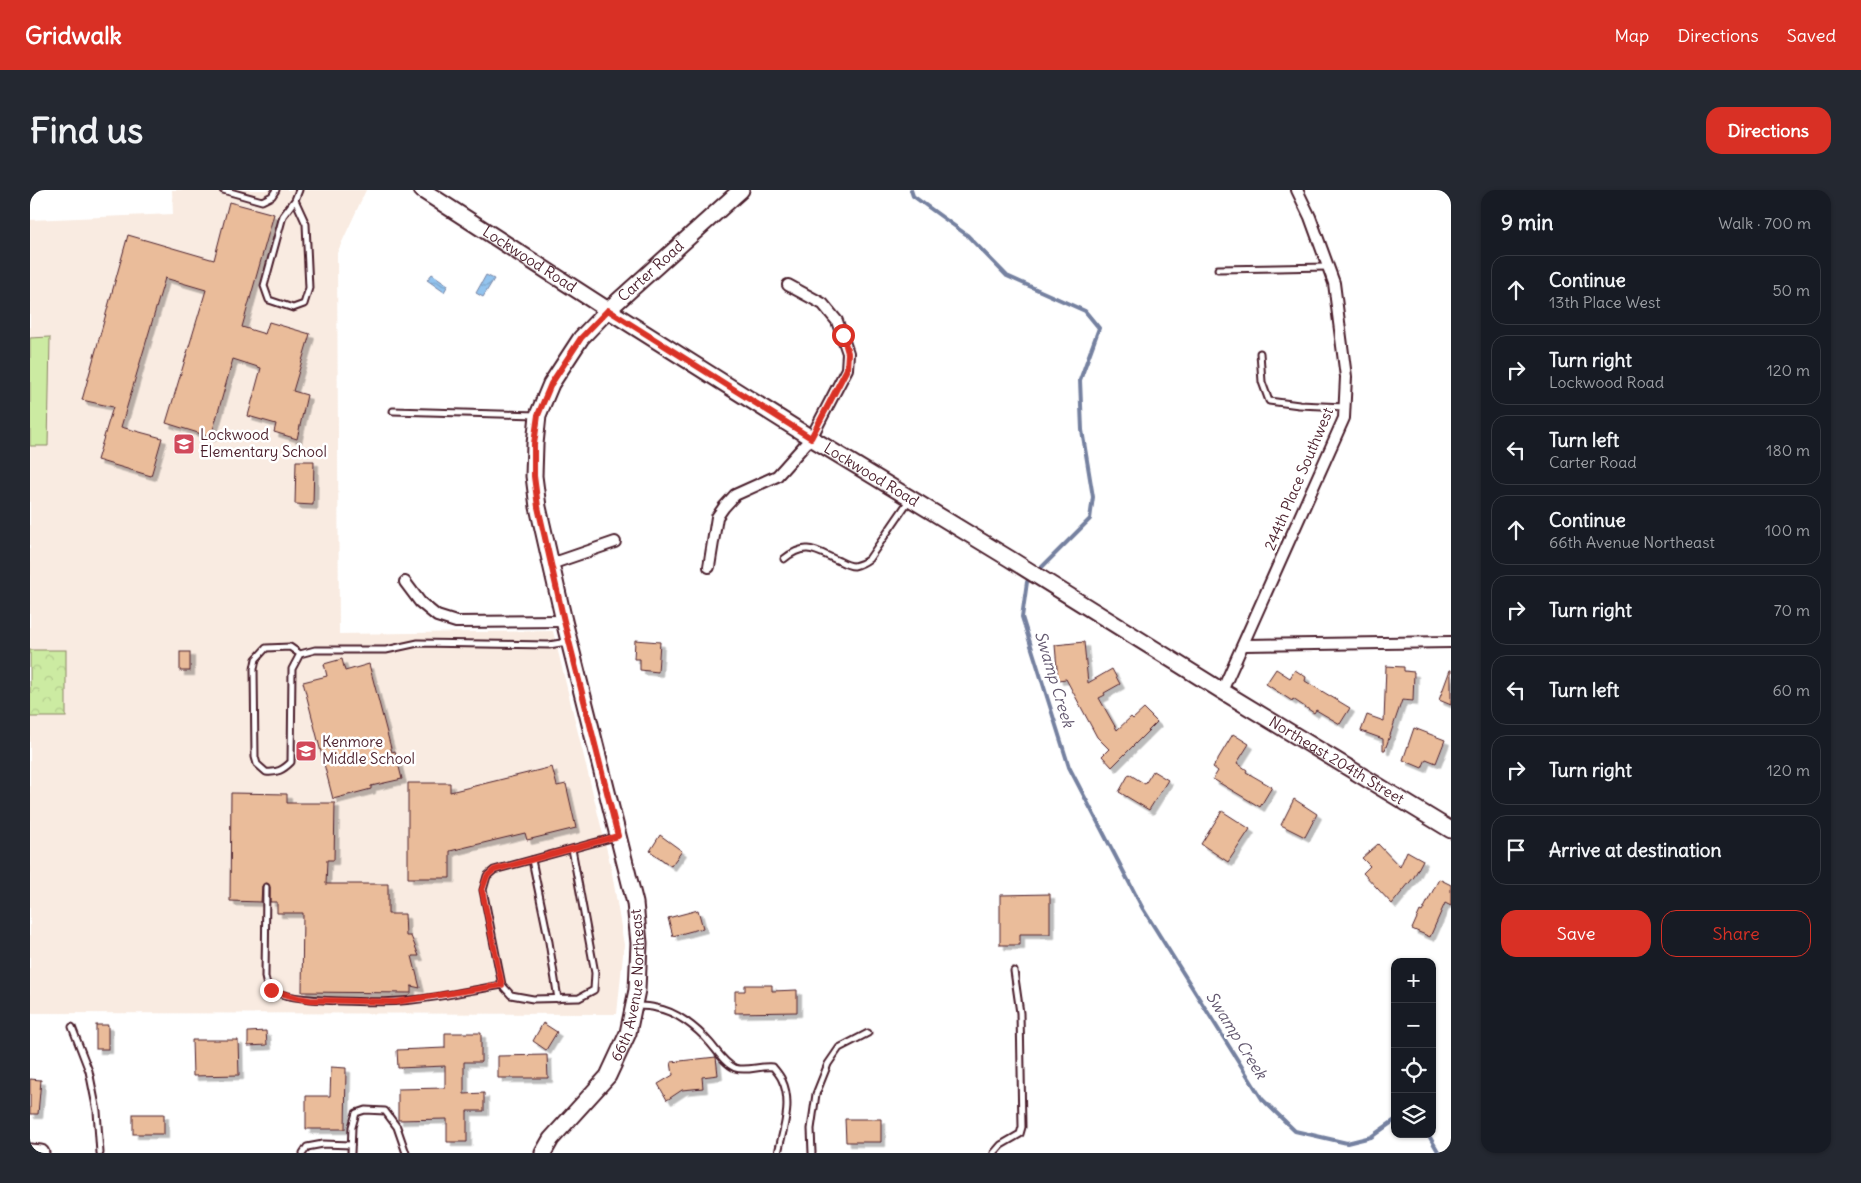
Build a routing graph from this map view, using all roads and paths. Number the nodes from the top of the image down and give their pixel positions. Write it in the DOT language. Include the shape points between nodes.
graph roads {
  1 [pos="223,190"];
  2 [pos="276,190"];
  3 [pos="299,190"];
  4 [pos="422,190"];
  5 [pos="741,190"];
  6 [pos="1297,190"];
  7 [pos="296,200"];
  8 [pos="1327,267"];
  9 [pos="1218,269"];
  10 [pos="788,285"];
  11 [pos="608,310"];
  12 [pos="1260,353"];
  13 [pos="1346,407"];
  14 [pos="393,411"];
  15 [pos="538,415"];
  16 [pos="811,438"];
  17 [pos="910,499"];
  18 [pos="615,542"];
  19 [pos="784,559"];
  20 [pos="551,564"];
  21 [pos="710,567"];
  22 [pos="405,582"];
  23 [pos="564,621"];
  24 [pos="1451,642"];
  25 [pos="1245,644"];
  26 [pos="570,645"];
  27 [pos="300,654"];
  28 [pos="1222,692"];
  29 [pos="1451,830"];
  30 [pos="618,836"];
  31 [pos="572,848"];
  32 [pos="532,860"];
  33 [pos="266,887"];
  34 [pos="1014,971"];
  35 [pos="502,985"];
  36 [pos="558,999"];
  37 [pos="634,1006"];
  38 [pos="72,1027"];
  39 [pos="868,1033"];
  40 [pos="351,1145"];
  41 [pos="30,1152"];
  42 [pos="40,1153"];
  43 [pos="100,1153"];
  44 [pos="303,1153"];
  45 [pos="351,1153"];
  46 [pos="406,1153"];
  47 [pos="543,1153"];
  48 [pos="778,1153"];
  49 [pos="812,1153"];
  50 [pos="994,1153"];
  1 -- 2 [label="lane" via="262,201"];
  3 -- 7 [label="lane"];
  4 -- 11 [label="street, Lockwood Road"];
  5 -- 11 [label="street, Carter Road"];
  6 -- 8 [label="street, 244th Place Southwest"];
  7 -- 7 [label="lane" via="283,216 264,286 269,300 292,308 304,304 309,288 306,224"];
  8 -- 9 [label="lane"];
  8 -- 13 [label="street, 244th Place Southwest" via="1334,283 1346,377"];
  10 -- 16 [label="street" via="823,304 837,321 848,353 847,369"];
  11 -- 15 [label="street, Carter Road" via="576,346 551,384"];
  11 -- 16 [label="street, Lockwood Road"];
  12 -- 13 [label="lane" via="1262,382 1268,401"];
  13 -- 25 [label="street, 244th Place Southwest"];
  14 -- 15 [label="lane"];
  15 -- 20 [label="street, Carter Road" via="534,476"];
  16 -- 17 [label="street, Lockwood Road"];
  16 -- 21 [label="street" via="777,476 736,495 724,507 717,517"];
  17 -- 19 [label="lane" via="869,559 862,563 854,566 844,564 812,550 801,549"];
  17 -- 28 [label="street, Lockwood Road"];
  18 -- 20 [label="street"];
  20 -- 23 [label="street, Carter Road"];
  22 -- 23 [label="street" via="420,602 437,616 456,622"];
  23 -- 26 [label="street, Carter Road"];
  24 -- 25 [label="street"];
  25 -- 28 [label="street, 244th Place Southwest"];
  26 -- 27 [label="lane" via="418,643 386,650 315,650"];
  26 -- 30 [label="street, 66th Avenue Northeast"];
  27 -- 27 [label="lane" via="290,647 266,648 256,659 255,757 257,764 266,772 284,769 291,762 292,669"];
  28 -- 29 [label="street, Northeast 204th Street"];
  30 -- 31 [label="lane"];
  30 -- 37 [label="street, 66th Avenue Northeast" via="635,903 640,943"];
  31 -- 32 [label="lane"];
  31 -- 36 [label="lane" via="595,973 594,990 579,998"];
  32 -- 35 [label="lane" via="494,870 487,876 482,890"];
  32 -- 36 [label="lane"];
  33 -- 35 [label="lane" via="265,977 268,987 274,992 310,1000 396,1002"];
  34 -- 50 [label="lane" via="1020,1013 1022,1127 1020,1134"];
  35 -- 36 [label="lane" via="511,995"];
  37 -- 47 [label="street, 66th Avenue Northeast" via="628,1033 608,1076 551,1139"];
  37 -- 48 [label="lane" via="670,1012 695,1029 734,1068 773,1067 782,1080 787,1113"];
  38 -- 43 [label="lane" via="89,1071 97,1111"];
  39 -- 49 [label="lane" via="839,1048 828,1064 816,1094 811,1128"];
  40 -- 44 [label="lane" via="323,1144 307,1147"];
  40 -- 45 [label="lane"];
  40 -- 46 [label="lane" via="356,1113 385,1111 397,1126"];
  41 -- 42 [label="street"];
}
